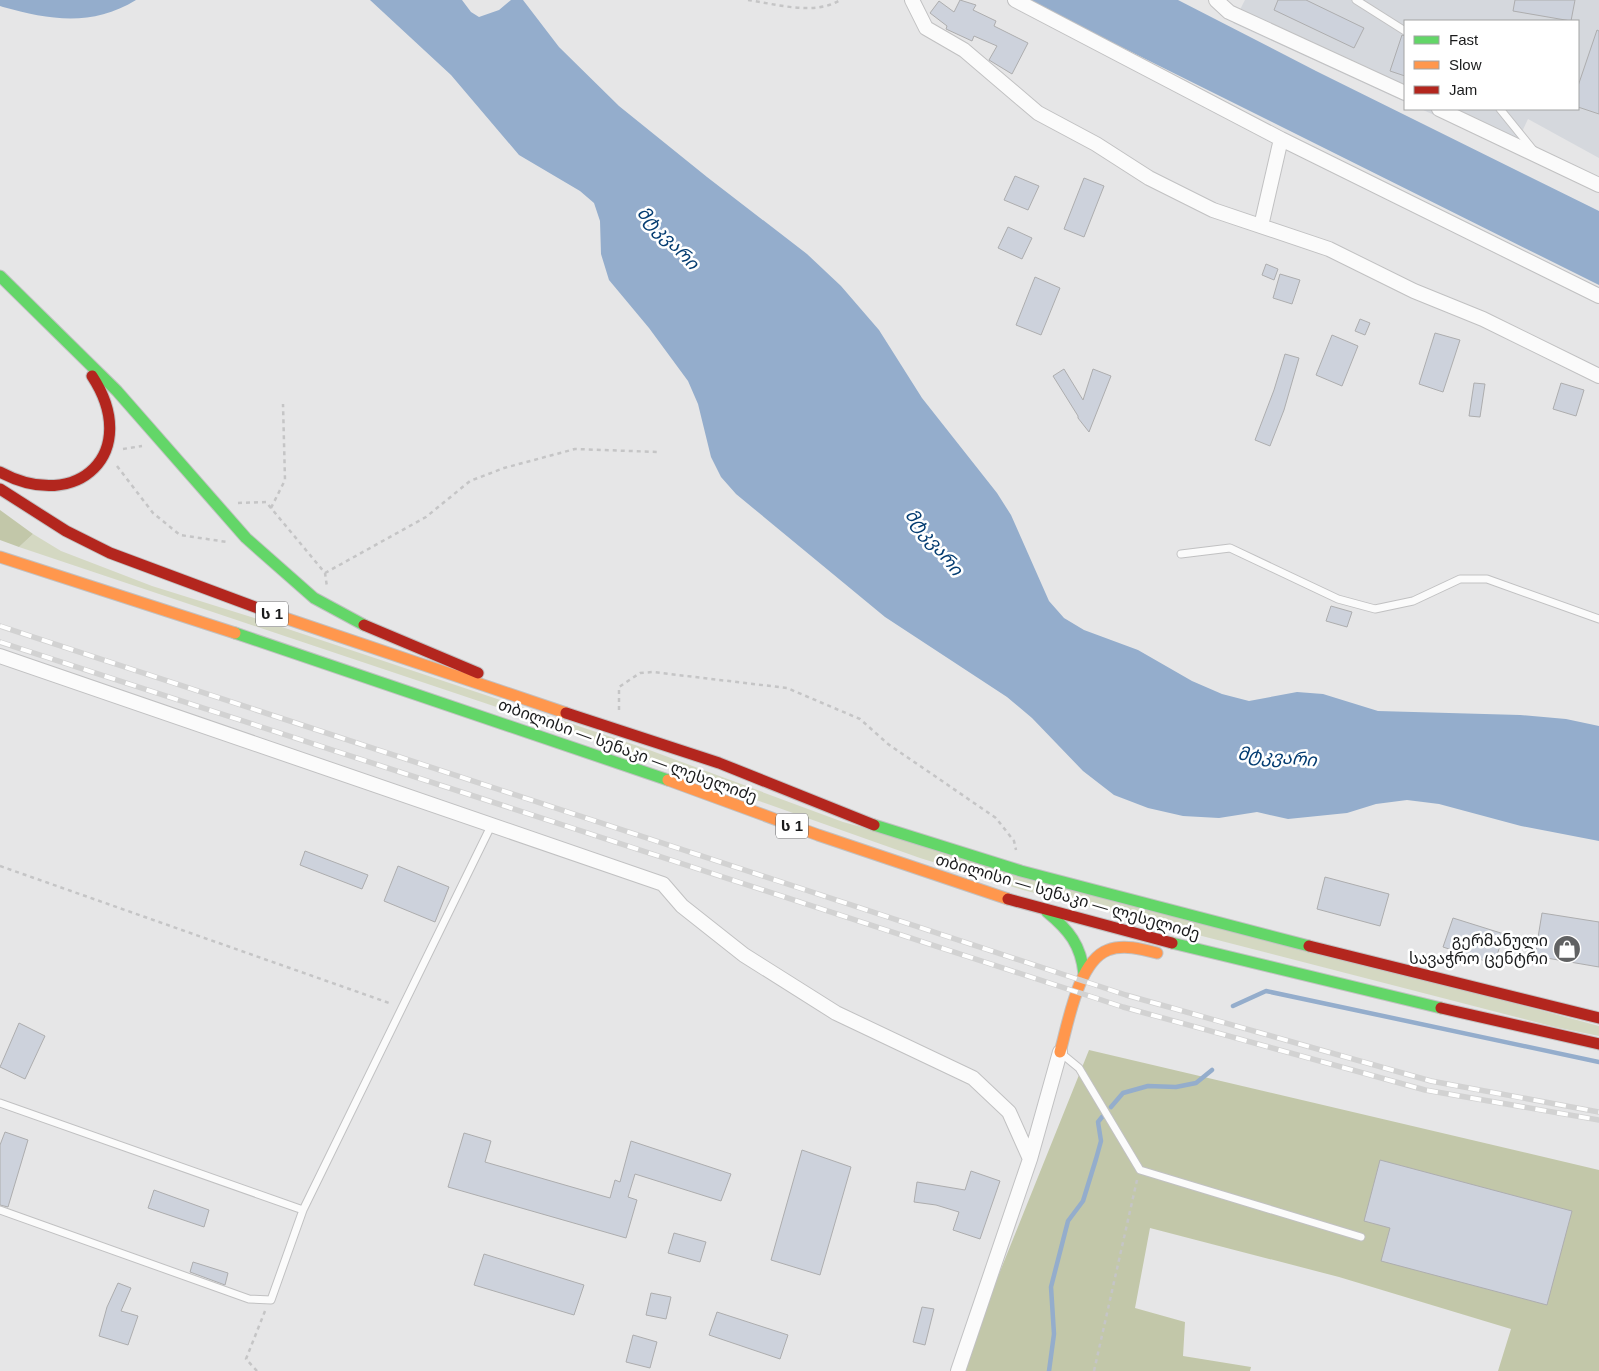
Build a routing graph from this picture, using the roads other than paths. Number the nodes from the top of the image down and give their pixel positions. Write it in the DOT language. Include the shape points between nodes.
graph roads {
  1 [pos="912,0"];
  2 [pos="1014,0"];
  3 [pos="1216,0"];
  4 [pos="1356,0"];
  5 [pos="1404,30"];
  6 [pos="1404,93"];
  7 [pos="1441,110"];
  8 [pos="1501,110"];
  9 [pos="1281,140"];
  10 [pos="1536,153"];
  11 [pos="1599,185"];
  12 [pos="1261,226"];
  13 [pos="0,276"];
  14 [pos="1599,296"];
  15 [pos="78,353"];
  16 [pos="1599,376"];
  17 [pos="0,472"];
  18 [pos="0,489"];
  19 [pos="1181,554"];
  20 [pos="0,557"];
  21 [pos="1599,619"];
  22 [pos="0,656"];
  23 [pos="557,710"];
  24 [pos="491,826"];
  25 [pos="1043,908"];
  26 [pos="1170,956"];
  27 [pos="1218,956"];
  28 [pos="1188,960"];
  29 [pos="1084,974"];
  30 [pos="1599,1018"];
  31 [pos="1599,1044"];
  32 [pos="1060,1052"];
  33 [pos="0,1103"];
  34 [pos="1030,1159"];
  35 [pos="0,1210"];
  36 [pos="303,1210"];
  37 [pos="1361,1238"];
  38 [pos="958,1371"];
  1 -- 12 [label="street" via="926,28 964,50 1038,113 1096,144 1149,178 1214,210"];
  2 -- 9 [label="street"];
  3 -- 6 [label="street" via="1229,12"];
  4 -- 5 [label="lane"];
  7 -- 10 [label="street"];
  8 -- 10 [label="lane"];
  9 -- 12 [label="street"];
  9 -- 14 [label="street"];
  10 -- 11 [label="street"];
  12 -- 16 [label="street" via="1329,249"];
  13 -- 15 [label="main road"];
  15 -- 17 [label="main road" via="109,409 110,429 96,466 88,475 62,486 36,486"];
  15 -- 23 [label="main road" via="164,442 246,538 314,598 364,625 462,665"];
  18 -- 23 [label="main road, თბილისი — სენაკი — ლესელიძე / ს 1" via="66,531 110,553 341,638"];
  19 -- 21 [label="lane" via="1230,548 1338,598 1375,609 1413,601 1460,580 1487,579"];
  20 -- 25 [label="main road, თბილისი — სენაკი — ლესელიძე / ს 1" via="286,649 624,763 818,836 994,895"];
  22 -- 24 [label="street"];
  23 -- 30 [label="main road, თბილისი — სენაკი — ლესელიძე / ს 1" via="719,764 886,830 1021,871"];
  24 -- 34 [label="street" via="663,884 682,906 744,955 836,1013 973,1078 1009,1112"];
  24 -- 36 [label="lane"];
  25 -- 27 [label="main road, თბილისი — სენაკი — ლესელიძე / ს 1"];
  25 -- 29 [label="main road" via="1076,938 1083,956"];
  26 -- 29 [label="main road" via="1134,948 1114,949 1102,953"];
  27 -- 28 [label="main road"];
  27 -- 31 [label="main road, თბილისი — სენაკი — ლესელიძე / ს 1"];
  29 -- 32 [label="main road"];
  32 -- 34 [label="street"];
  32 -- 37 [label="lane" via="1080,1068 1140,1170"];
  33 -- 36 [label="lane"];
  34 -- 38 [label="street"];
  35 -- 36 [label="lane" via="249,1299 271,1300"];
}
